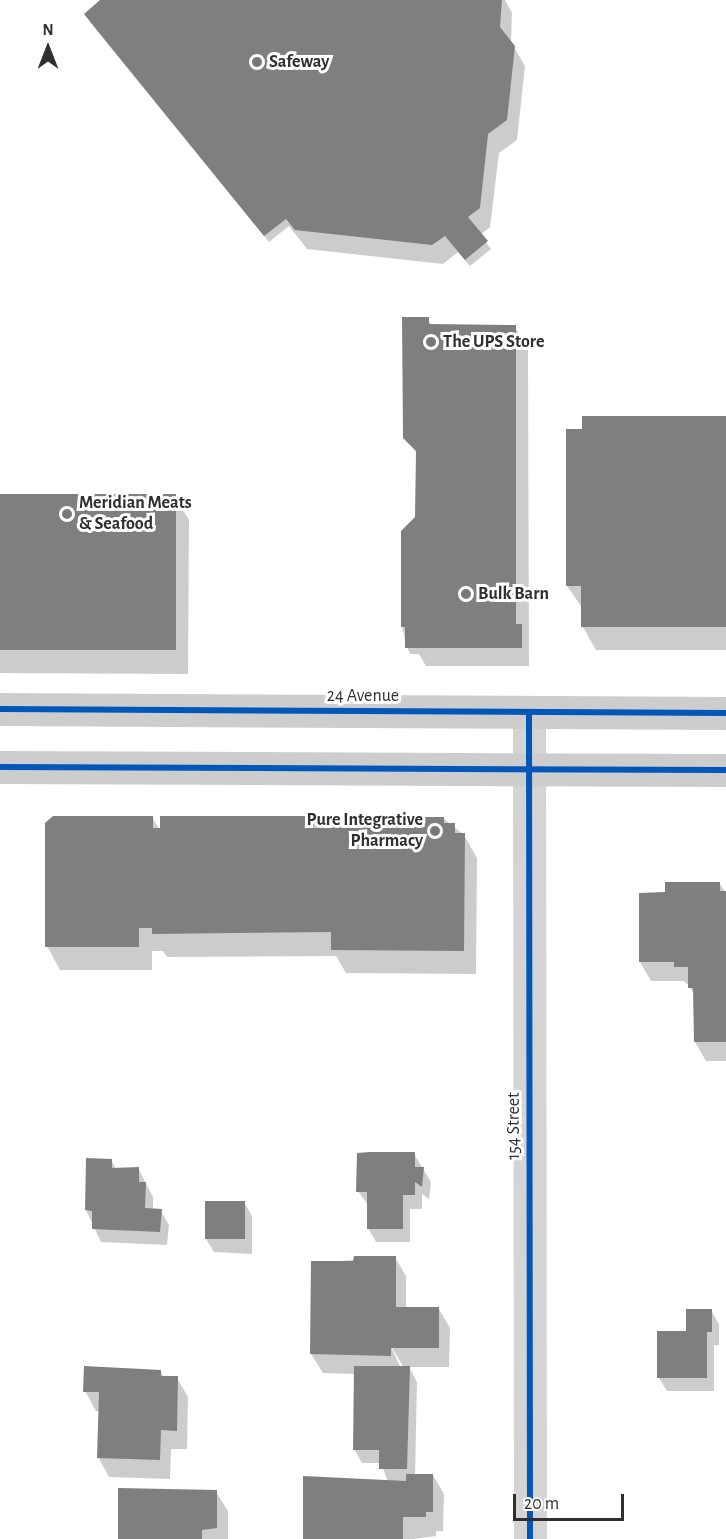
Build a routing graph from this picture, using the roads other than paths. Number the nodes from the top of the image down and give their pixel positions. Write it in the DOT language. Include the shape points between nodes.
graph roads {
  1 [pos="0,708"];
  2 [pos="529,712"];
  3 [pos="726,713"];
  4 [pos="0,767"];
  5 [pos="529,769"];
  6 [pos="726,770"];
  7 [pos="530,1539"];
  1 -- 2 [label="main road, 24 Avenue"];
  2 -- 3 [label="main road, 24 Avenue"];
  2 -- 5 [label="street, 154 Street"];
  4 -- 5 [label="main road"];
  5 -- 6 [label="main road"];
  5 -- 7 [label="street, 154 Street"];
}
